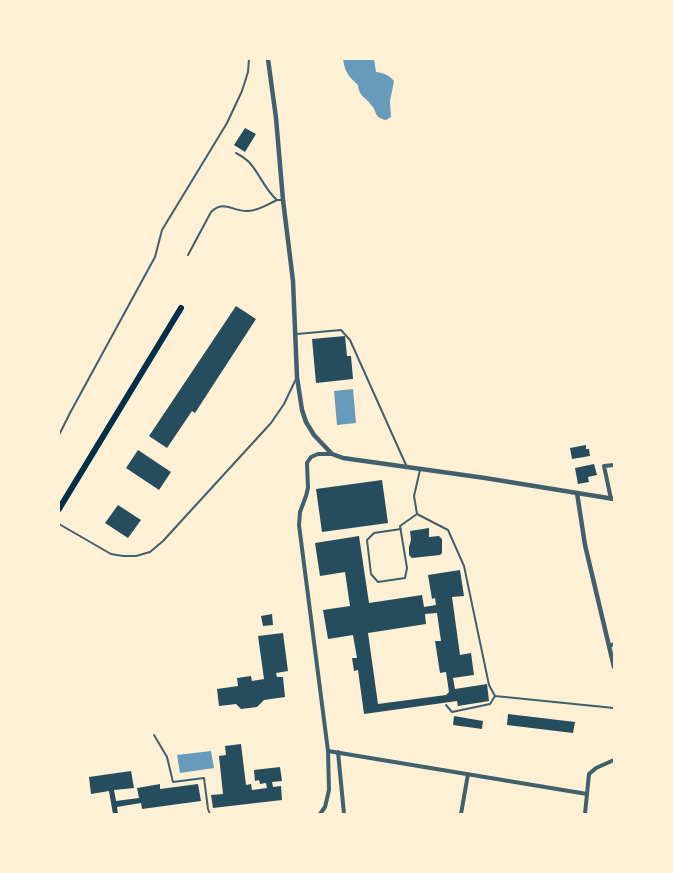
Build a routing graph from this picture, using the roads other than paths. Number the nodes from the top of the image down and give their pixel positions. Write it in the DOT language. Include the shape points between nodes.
graph roads {
  1 [pos="249,59"];
  2 [pos="268,59"];
  3 [pos="236,153"];
  4 [pos="278,200"];
  5 [pos="283,200"];
  6 [pos="188,255"];
  7 [pos="181,308"];
  8 [pos="295,334"];
  9 [pos="297,377"];
  10 [pos="59,435"];
  11 [pos="332,454"];
  12 [pos="614,465"];
  13 [pos="406,468"];
  14 [pos="420,470"];
  15 [pos="577,493"];
  16 [pos="613,499"];
  17 [pos="59,509"];
  18 [pos="417,514"];
  19 [pos="59,524"];
  20 [pos="401,530"];
  21 [pos="612,645"];
  22 [pos="614,667"];
  23 [pos="495,696"];
  24 [pos="446,705"];
  25 [pos="614,708"];
  26 [pos="154,735"];
  27 [pos="328,751"];
  28 [pos="338,752"];
  29 [pos="614,760"];
  30 [pos="468,774"];
  31 [pos="587,794"];
  32 [pos="210,814"];
  33 [pos="320,814"];
  34 [pos="344,814"];
  35 [pos="461,814"];
  36 [pos="585,814"];
  1 -- 10 [label="lane" via="242,91 227,123 162,230 155,257"];
  2 -- 5 [label="street"];
  3 -- 4 [label="lane" via="247,160"];
  4 -- 5 [label="lane"];
  4 -- 6 [label="lane" via="245,211 216,207"];
  5 -- 8 [label="street" via="293,281"];
  7 -- 17 [label="highway"];
  8 -- 9 [label="street"];
  8 -- 13 [label="lane" via="342,330 350,340"];
  9 -- 11 [label="street" via="306,422"];
  9 -- 19 [label="lane" via="271,423 150,552 136,556 111,554"];
  11 -- 13 [label="street"];
  11 -- 27 [label="street" via="318,454 307,463 308,488 299,525"];
  12 -- 16 [label="street" via="604,466"];
  13 -- 14 [label="street"];
  14 -- 15 [label="street"];
  14 -- 18 [label="lane" via="414,496"];
  15 -- 16 [label="street"];
  15 -- 21 [label="street" via="585,545"];
  18 -- 20 [label="lane" via="400,526"];
  18 -- 23 [label="lane" via="448,530 464,566 489,685"];
  20 -- 20 [label="lane" via="406,578 378,582 371,574 368,540 374,533"];
  21 -- 22 [label="street"];
  23 -- 24 [label="lane" via="490,704 452,712"];
  23 -- 25 [label="lane"];
  26 -- 32 [label="lane" via="168,757 173,782 204,778"];
  27 -- 28 [label="street"];
  27 -- 33 [label="street" via="329,790"];
  28 -- 30 [label="street"];
  28 -- 34 [label="street"];
  29 -- 31 [label="street" via="589,774"];
  30 -- 31 [label="street"];
  30 -- 35 [label="street"];
  31 -- 36 [label="street"];
}
